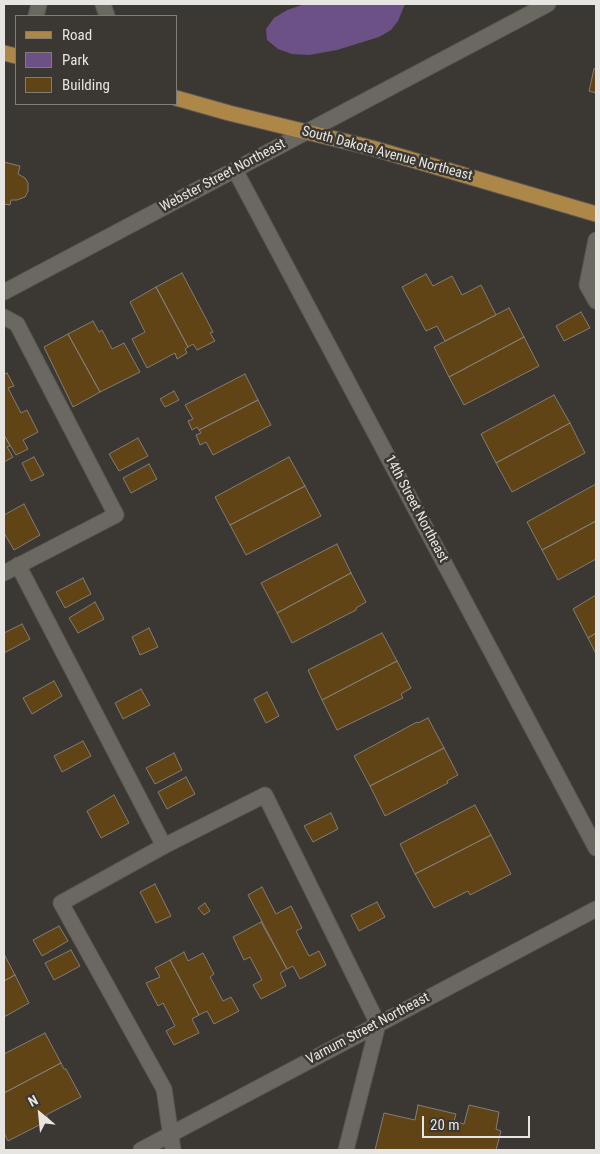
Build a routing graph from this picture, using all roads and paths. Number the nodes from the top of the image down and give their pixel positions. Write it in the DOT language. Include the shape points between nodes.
graph roads {
  1 [pos="548,4"];
  2 [pos="178,99"];
  3 [pos="305,132"];
  4 [pos="235,170"];
  5 [pos="596,214"];
  6 [pos="596,240"];
  7 [pos="4,292"];
  8 [pos="596,302"];
  9 [pos="4,318"];
  10 [pos="18,565"];
  11 [pos="4,573"];
  12 [pos="164,846"];
  13 [pos="596,848"];
  14 [pos="596,908"];
  15 [pos="378,1024"];
  16 [pos="170,1135"];
  17 [pos="140,1150"];
  18 [pos="173,1150"];
  19 [pos="346,1150"];
  1 -- 3 [label="street, Webster Street Northeast"];
  2 -- 3 [label="main road, South Dakota Avenue Northeast"];
  3 -- 4 [label="street, Webster Street Northeast"];
  3 -- 5 [label="main road, South Dakota Avenue Northeast" via="372,148"];
  4 -- 7 [label="street, Webster Street Northeast"];
  4 -- 13 [label="street, 14th Street Northeast"];
  6 -- 8 [label="street" via="587,284"];
  9 -- 10 [label="street" via="17,324 116,515"];
  10 -- 11 [label="street"];
  10 -- 12 [label="street"];
  12 -- 15 [label="street" via="265,795"];
  12 -- 16 [label="street" via="61,903 164,1089"];
  14 -- 15 [label="street, Varnum Street Northeast"];
  15 -- 16 [label="street, Varnum Street Northeast"];
  15 -- 19 [label="street"];
  16 -- 17 [label="street, Varnum Street Northeast"];
  16 -- 18 [label="street"];
}
